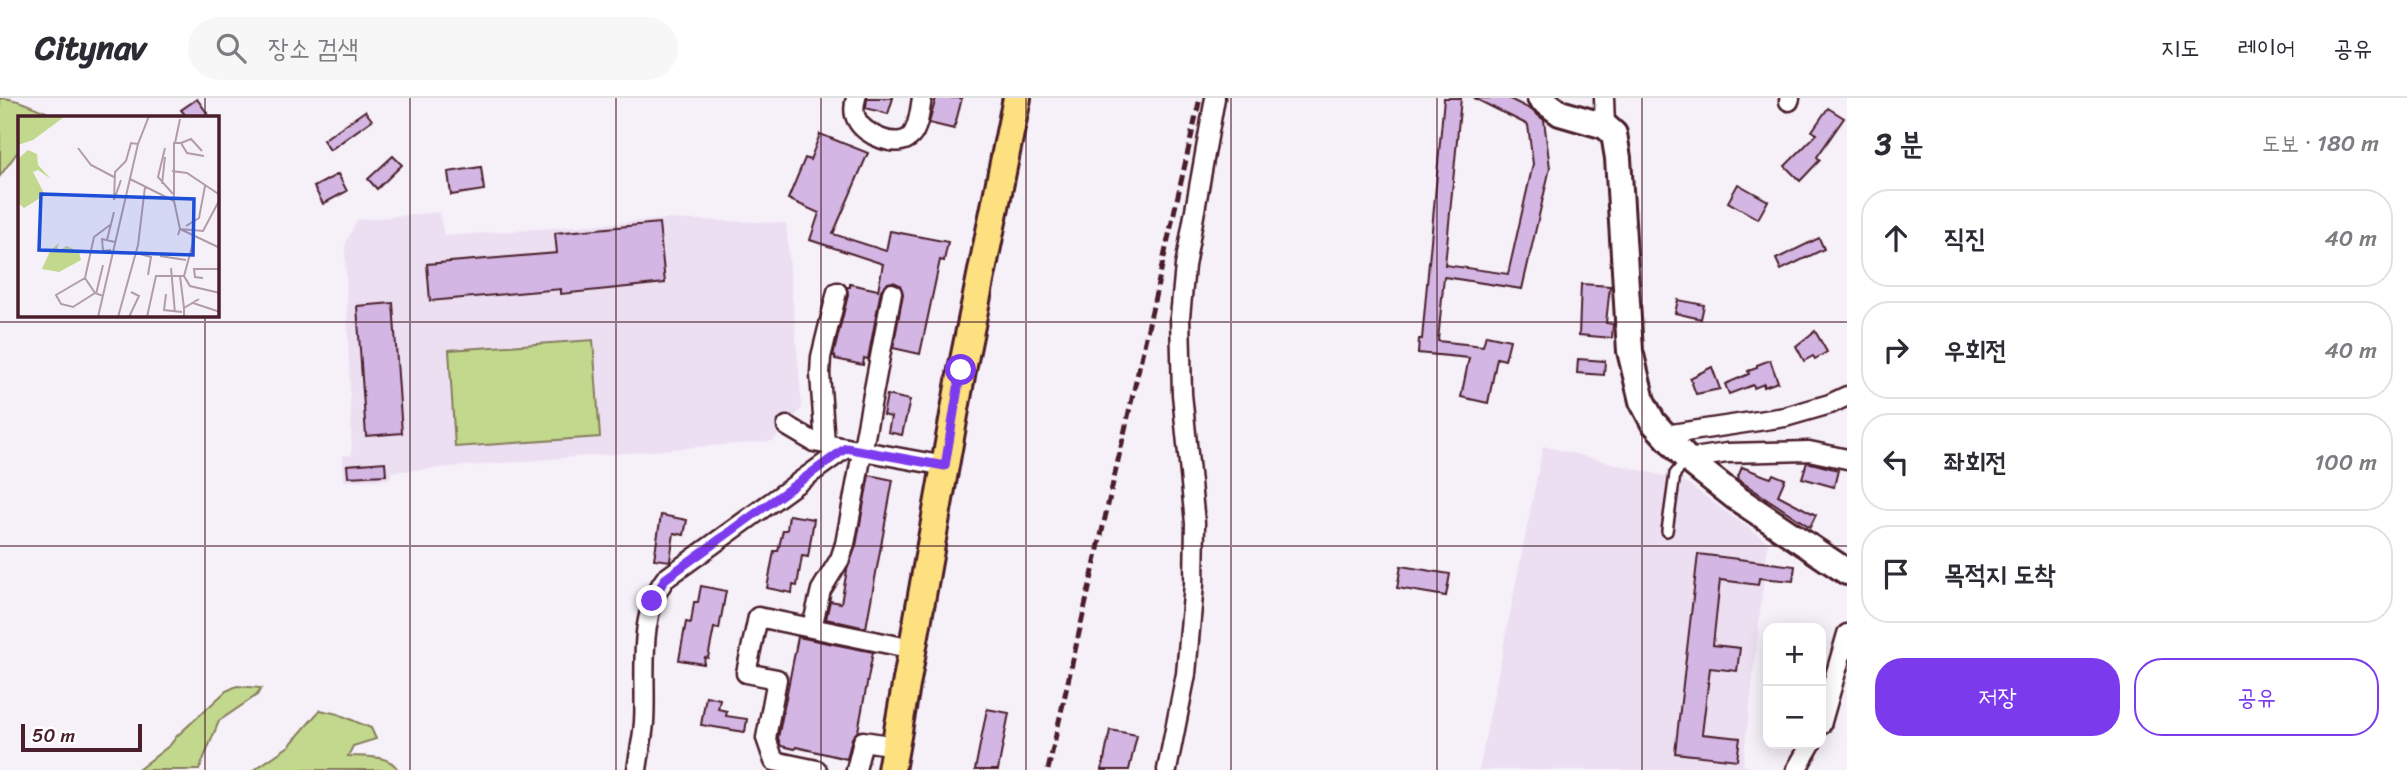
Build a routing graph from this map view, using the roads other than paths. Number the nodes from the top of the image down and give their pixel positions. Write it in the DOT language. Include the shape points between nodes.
graph roads {
  1 [pos="856,98"];
  2 [pos="922,98"];
  3 [pos="1017,98"];
  4 [pos="1215,98"];
  5 [pos="1540,98"];
  6 [pos="1604,98"];
  7 [pos="1605,126"];
  8 [pos="837,292"];
  9 [pos="892,293"];
  10 [pos="1847,396"];
  11 [pos="787,426"];
  12 [pos="1665,435"];
  13 [pos="825,444"];
  14 [pos="855,450"];
  15 [pos="1687,459"];
  16 [pos="1847,459"];
  17 [pos="945,466"];
  18 [pos="1667,531"];
  19 [pos="1847,572"];
  20 [pos="812,627"];
  21 [pos="1847,634"];
  22 [pos="914,649"];
  23 [pos="1826,708"];
  24 [pos="1808,749"];
  25 [pos="893,758"];
  26 [pos="636,770"];
  27 [pos="813,770"];
  28 [pos="856,770"];
  29 [pos="1168,770"];
  30 [pos="1796,770"];
  1 -- 2 [label="street" via="857,122 864,130 898,141 912,135"];
  3 -- 17 [label="main road"];
  4 -- 29 [label="street" via="1180,317 1182,394 1195,523 1194,583 1186,674"];
  5 -- 7 [label="main road" via="1560,113"];
  6 -- 7 [label="street"];
  7 -- 12 [label="main road" via="1614,134 1618,158 1635,378 1653,422"];
  8 -- 13 [label="street" via="821,357"];
  9 -- 14 [label="street"];
  10 -- 12 [label="street" via="1785,417"];
  11 -- 13 [label="street"];
  12 -- 15 [label="main road"];
  13 -- 14 [label="street"];
  14 -- 17 [label="street"];
  14 -- 20 [label="street" via="845,544 821,590"];
  14 -- 26 [label="street" via="665,579 657,590 646,636 644,721"];
  15 -- 16 [label="street" via="1808,451"];
  15 -- 18 [label="lane" via="1675,474"];
  15 -- 19 [label="main road" via="1735,498"];
  17 -- 22 [label="main road"];
  20 -- 22 [label="street"];
  20 -- 27 [label="street" via="758,617 746,673 777,679 766,738 774,761"];
  21 -- 23 [label="street"];
  22 -- 25 [label="main road"];
  24 -- 30 [label="street"];
  25 -- 28 [label="street" via="863,741"];
}
